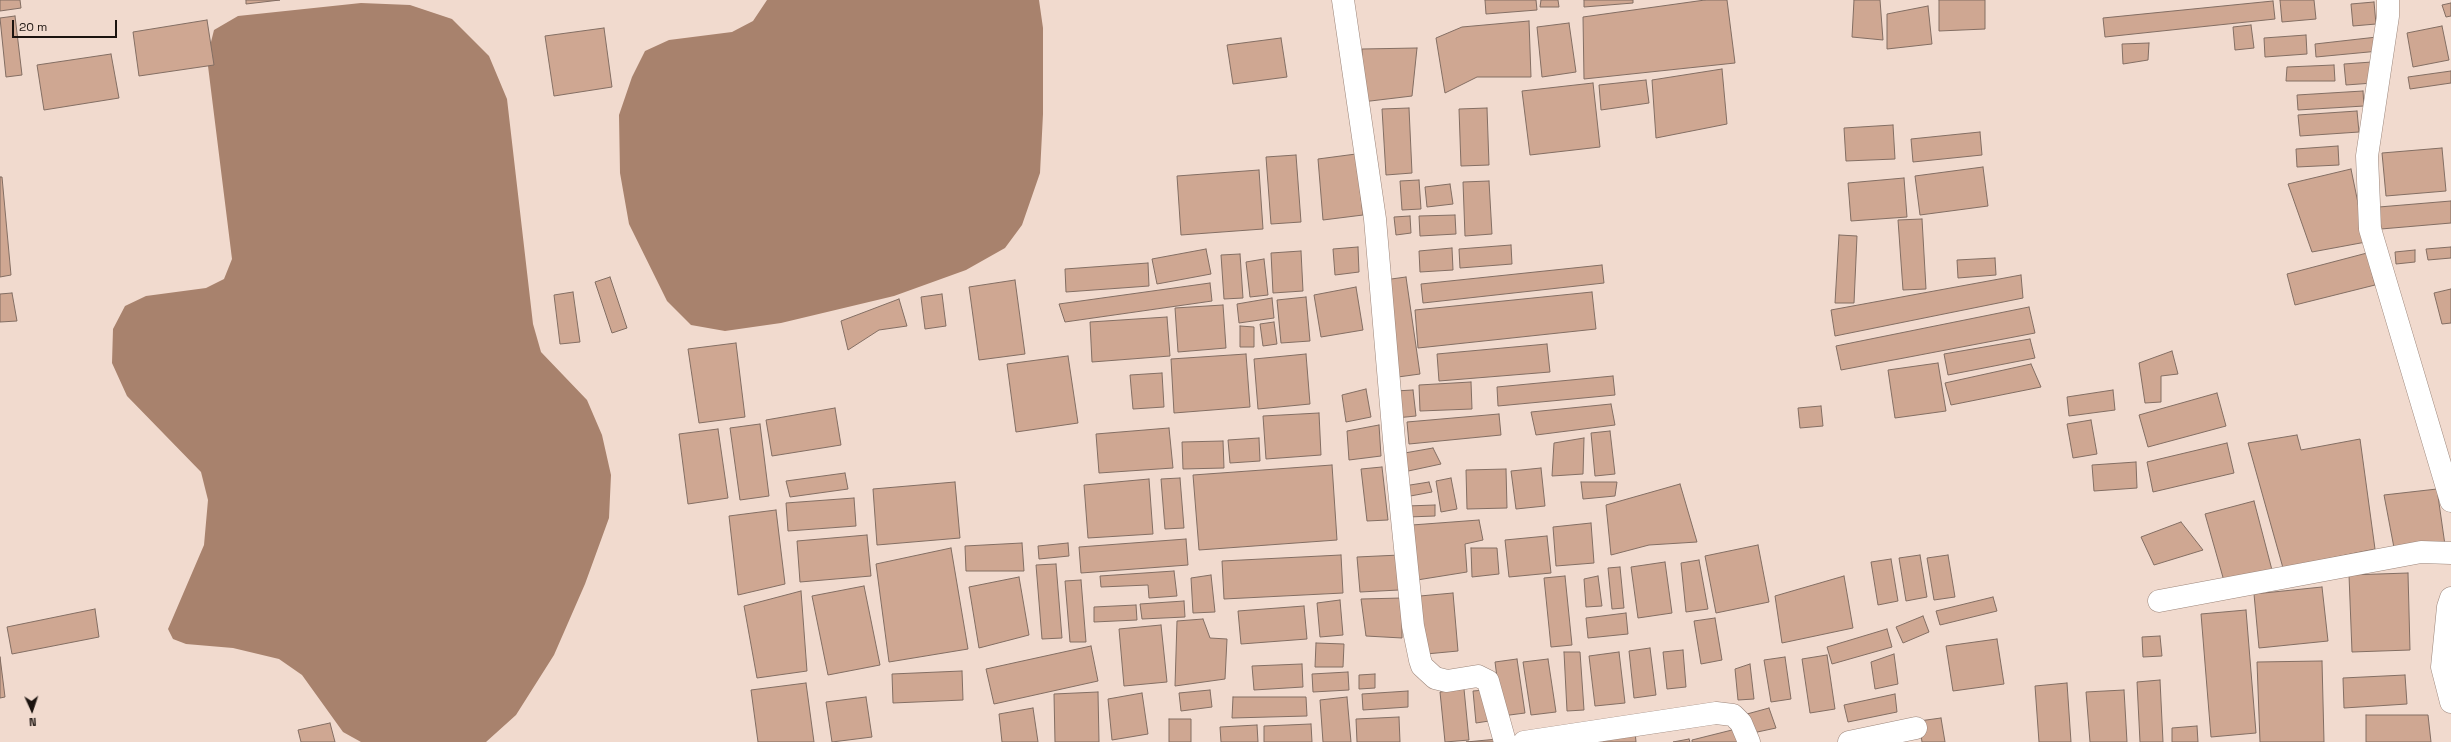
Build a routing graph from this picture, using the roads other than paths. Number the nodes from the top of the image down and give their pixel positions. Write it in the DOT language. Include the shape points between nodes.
graph roads {
  1 [pos="1343,0"];
  2 [pos="2388,0"];
  3 [pos="2451,501"];
  4 [pos="2451,553"];
  5 [pos="2451,598"];
  6 [pos="2159,602"];
  7 [pos="2451,702"];
  8 [pos="1916,728"];
  9 [pos="1505,742"];
  10 [pos="1524,742"];
  11 [pos="1749,742"];
  12 [pos="1849,742"];
  1 -- 9 [label="street" via="1375,219 1394,440 1413,626 1420,660 1422,666 1435,678 1447,681 1478,676 1488,681"];
  2 -- 3 [label="street" via="2388,16 2367,156 2370,229"];
  4 -- 6 [label="street" via="2421,552"];
  5 -- 7 [label="street" via="2442,667"];
  8 -- 12 [label="street"];
  10 -- 11 [label="street" via="1716,713 1733,715 1741,723"];
}
